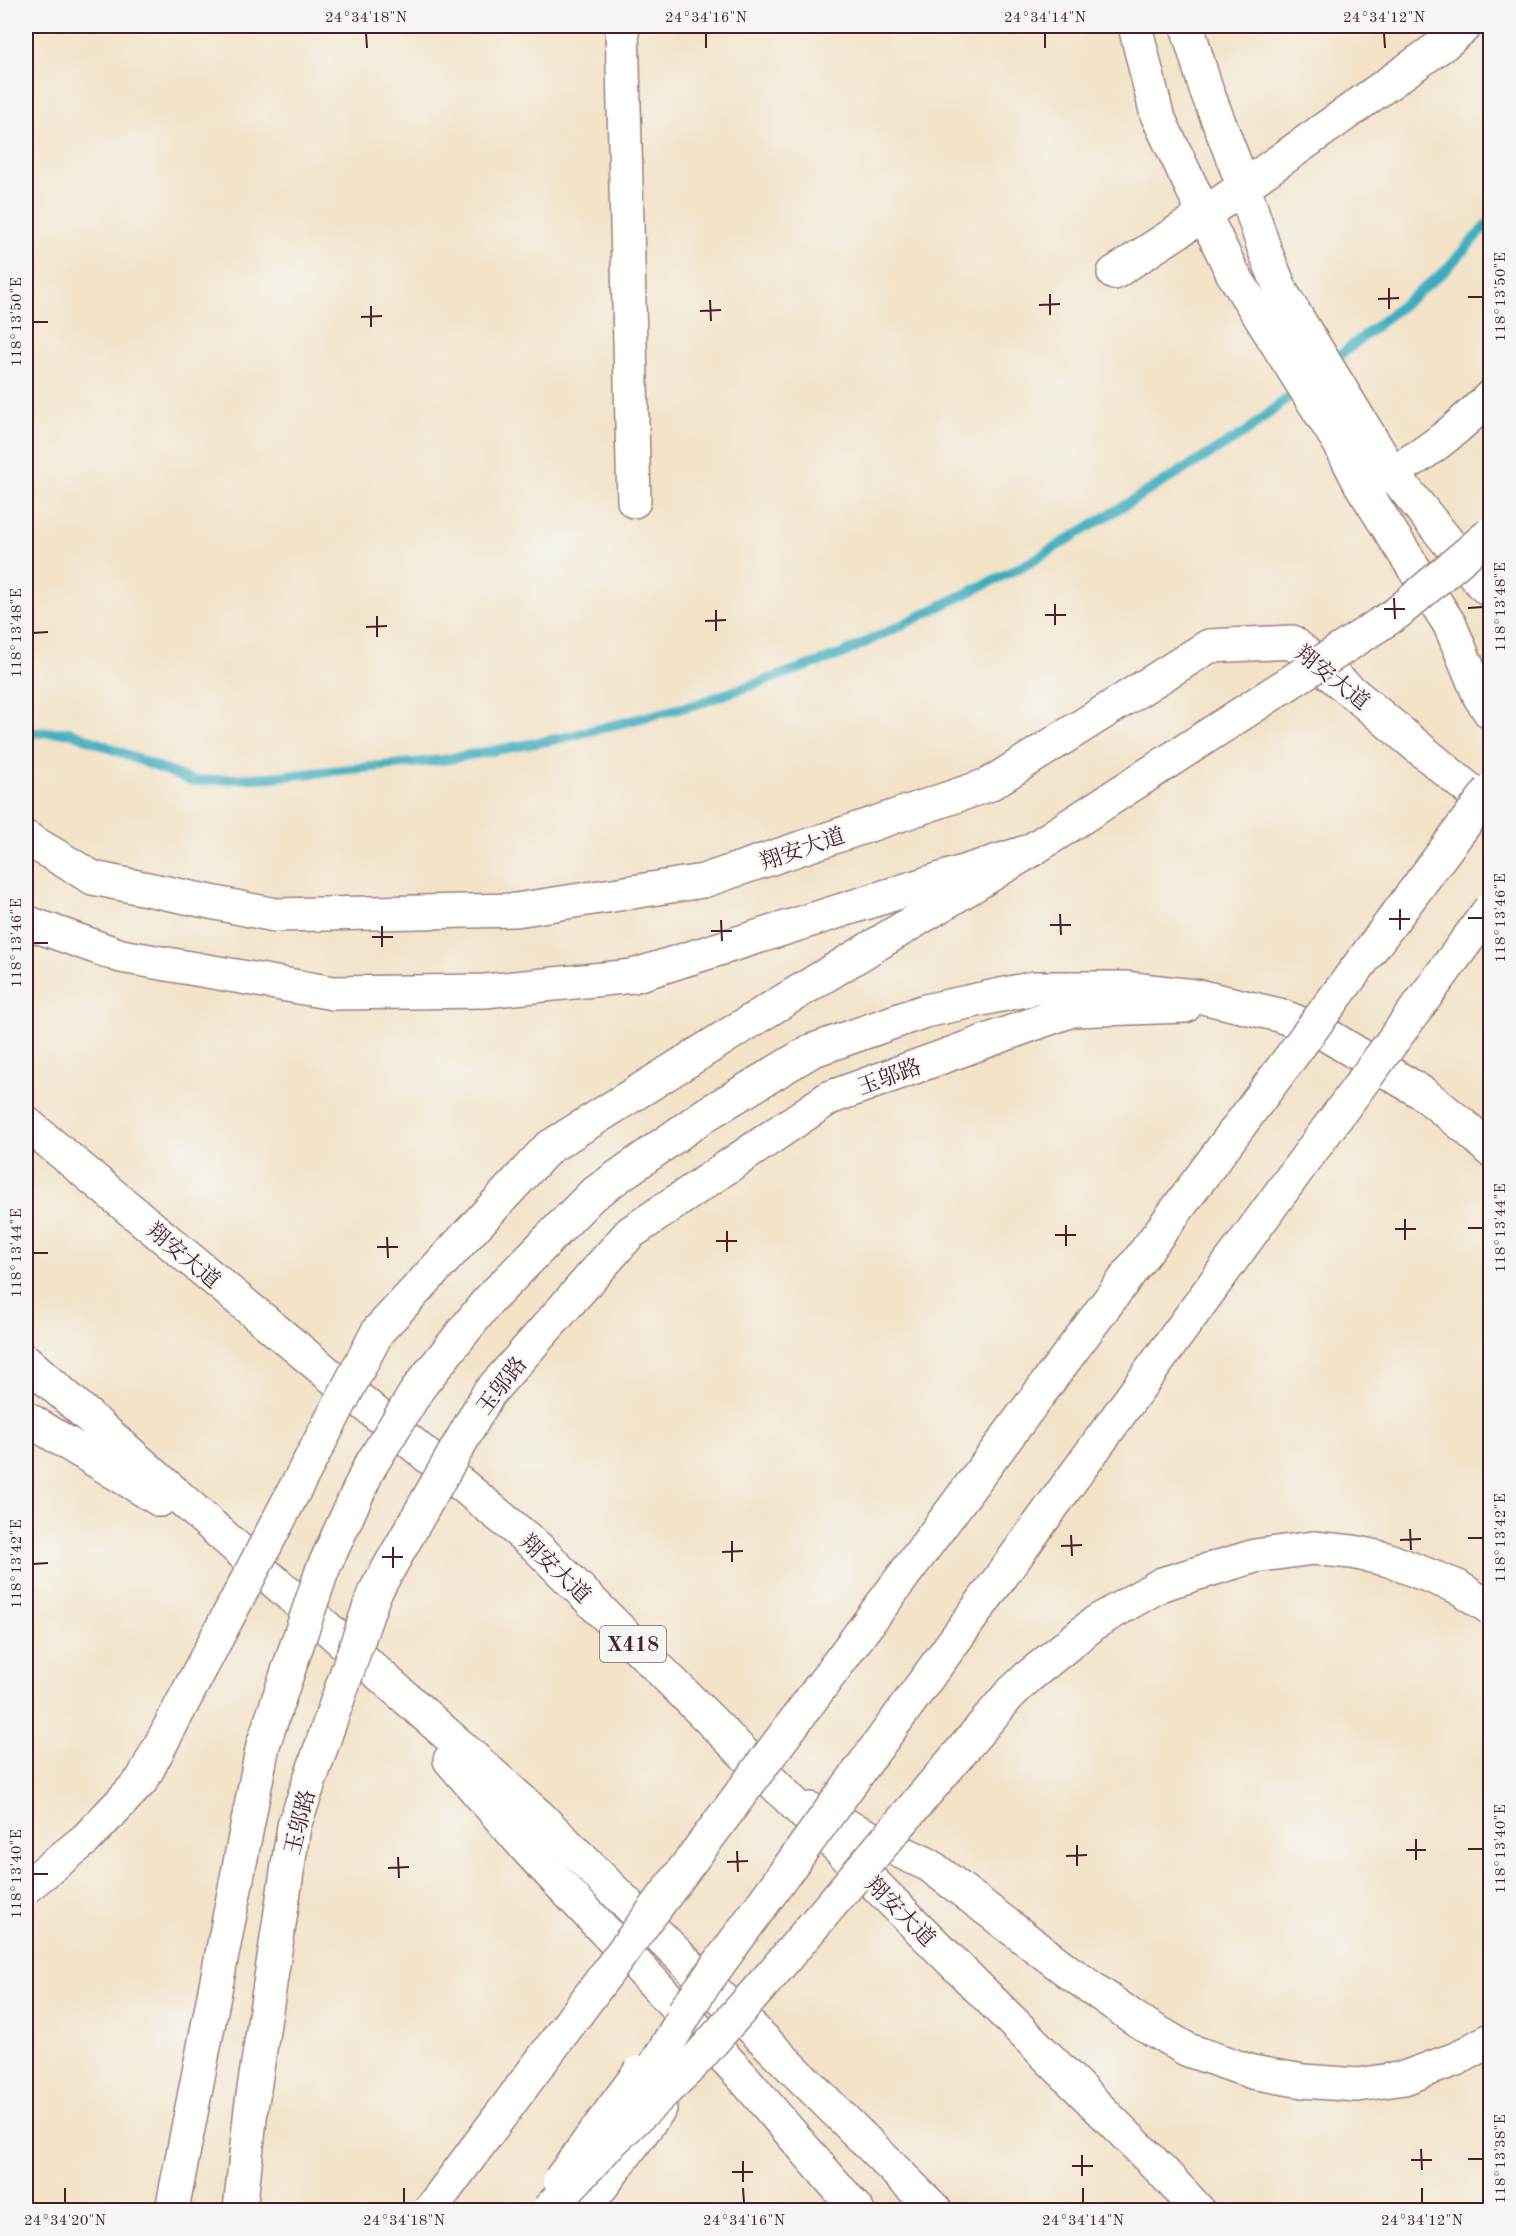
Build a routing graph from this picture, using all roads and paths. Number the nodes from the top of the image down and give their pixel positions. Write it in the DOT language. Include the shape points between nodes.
graph roads {
  1 [pos="622,26"];
  2 [pos="1135,26"];
  3 [pos="1187,26"];
  4 [pos="1465,26"];
  5 [pos="1244,187"];
  6 [pos="1205,214"];
  7 [pos="1114,273"];
  8 [pos="1269,301"];
  9 [pos="1491,397"];
  10 [pos="1392,473"];
  11 [pos="1361,485"];
  12 [pos="634,501"];
  13 [pos="1491,534"];
  14 [pos="1491,591"];
  15 [pos="1491,712"];
  16 [pos="1491,790"];
  17 [pos="1491,807"];
  18 [pos="26,838"];
  19 [pos="1030,851"];
  20 [pos="1491,909"];
  21 [pos="26,922"];
  22 [pos="1252,1009"];
  23 [pos="26,1123"];
  24 [pos="1491,1150"];
  25 [pos="26,1360"];
  26 [pos="26,1418"];
  27 [pos="232,1544"];
  28 [pos="1491,1608"];
  29 [pos="364,1661"];
  30 [pos="790,1800"];
  31 [pos="26,1887"];
  32 [pos="699,1990"];
  33 [pos="1491,2040"];
  34 [pos="689,2068"];
  35 [pos="609,2144"];
  36 [pos="172,2211"];
  37 [pos="240,2211"];
  38 [pos="430,2211"];
  39 [pos="538,2211"];
  40 [pos="548,2211"];
  41 [pos="572,2211"];
  42 [pos="584,2211"];
  43 [pos="857,2211"];
  44 [pos="934,2211"];
  45 [pos="1198,2211"];
  1 -- 12 [label="main road"];
  2 -- 6 [label="main road" via="1157,115"];
  3 -- 5 [label="main road" via="1206,89"];
  4 -- 5 [label="main road"];
  5 -- 6 [label="main road"];
  5 -- 8 [label="main road" via="1265,251"];
  6 -- 7 [label="main road"];
  6 -- 8 [label="main road" via="1232,272"];
  8 -- 10 [label="main road" via="1359,417"];
  8 -- 11 [label="main road"];
  9 -- 10 [label="main road" via="1455,431"];
  10 -- 11 [label="main road"];
  10 -- 14 [label="main road"];
  11 -- 15 [label="main road" via="1450,625 1480,697"];
  13 -- 19 [label="main road, bridge" via="1397,613"];
  16 -- 38 [label="main road, bridge"];
  17 -- 18 [label="main road, 翔安大道" via="1292,642 1209,646 988,785 703,881 516,910 275,915 93,878"];
  19 -- 21 [label="main road, bridge" via="633,976 485,991 333,993 122,956"];
  19 -- 31 [label="main road, bridge" via="548,1148 378,1332 142,1780 86,1839"];
  20 -- 32 [label="main road, bridge"];
  22 -- 24 [label="main road" via="1322,1032 1364,1056 1424,1094"];
  22 -- 36 [label="main road, bridge" via="1202,997 1124,988 1034,988 925,1011 812,1051 705,1115 592,1195 487,1302 419,1387 369,1468 321,1571 263,1745"];
  22 -- 37 [label="main road, 玉邬路, bridge" via="1170,1005 1071,1010 829,1098 630,1233 488,1394 374,1594 294,1826 251,2109"];
  23 -- 30 [label="main road, 翔安大道 / X418" via="537,1547"];
  25 -- 27 [label="main road"];
  26 -- 27 [label="main road"];
  27 -- 29 [label="main road"];
  28 -- 34 [label="main road, bridge" via="1458,1587 1386,1558 1313,1548 1245,1559 1162,1584 1133,1600 1096,1622 1009,1695"];
  29 -- 43 [label="main road" via="527,1850 741,2075"];
  29 -- 44 [label="main road" via="538,1815"];
  30 -- 33 [label="main road" via="930,1865 1137,2020 1188,2050 1252,2072 1358,2085 1404,2078 1456,2060"];
  30 -- 45 [label="main road, 翔安大道 / X418"];
  32 -- 35 [label="main road, bridge"];
  32 -- 39 [label="main road, bridge"];
  34 -- 35 [label="main road, bridge"];
  34 -- 42 [label="main road, bridge"];
  35 -- 40 [label="main road, bridge"];
  35 -- 41 [label="main road, bridge"];
}
